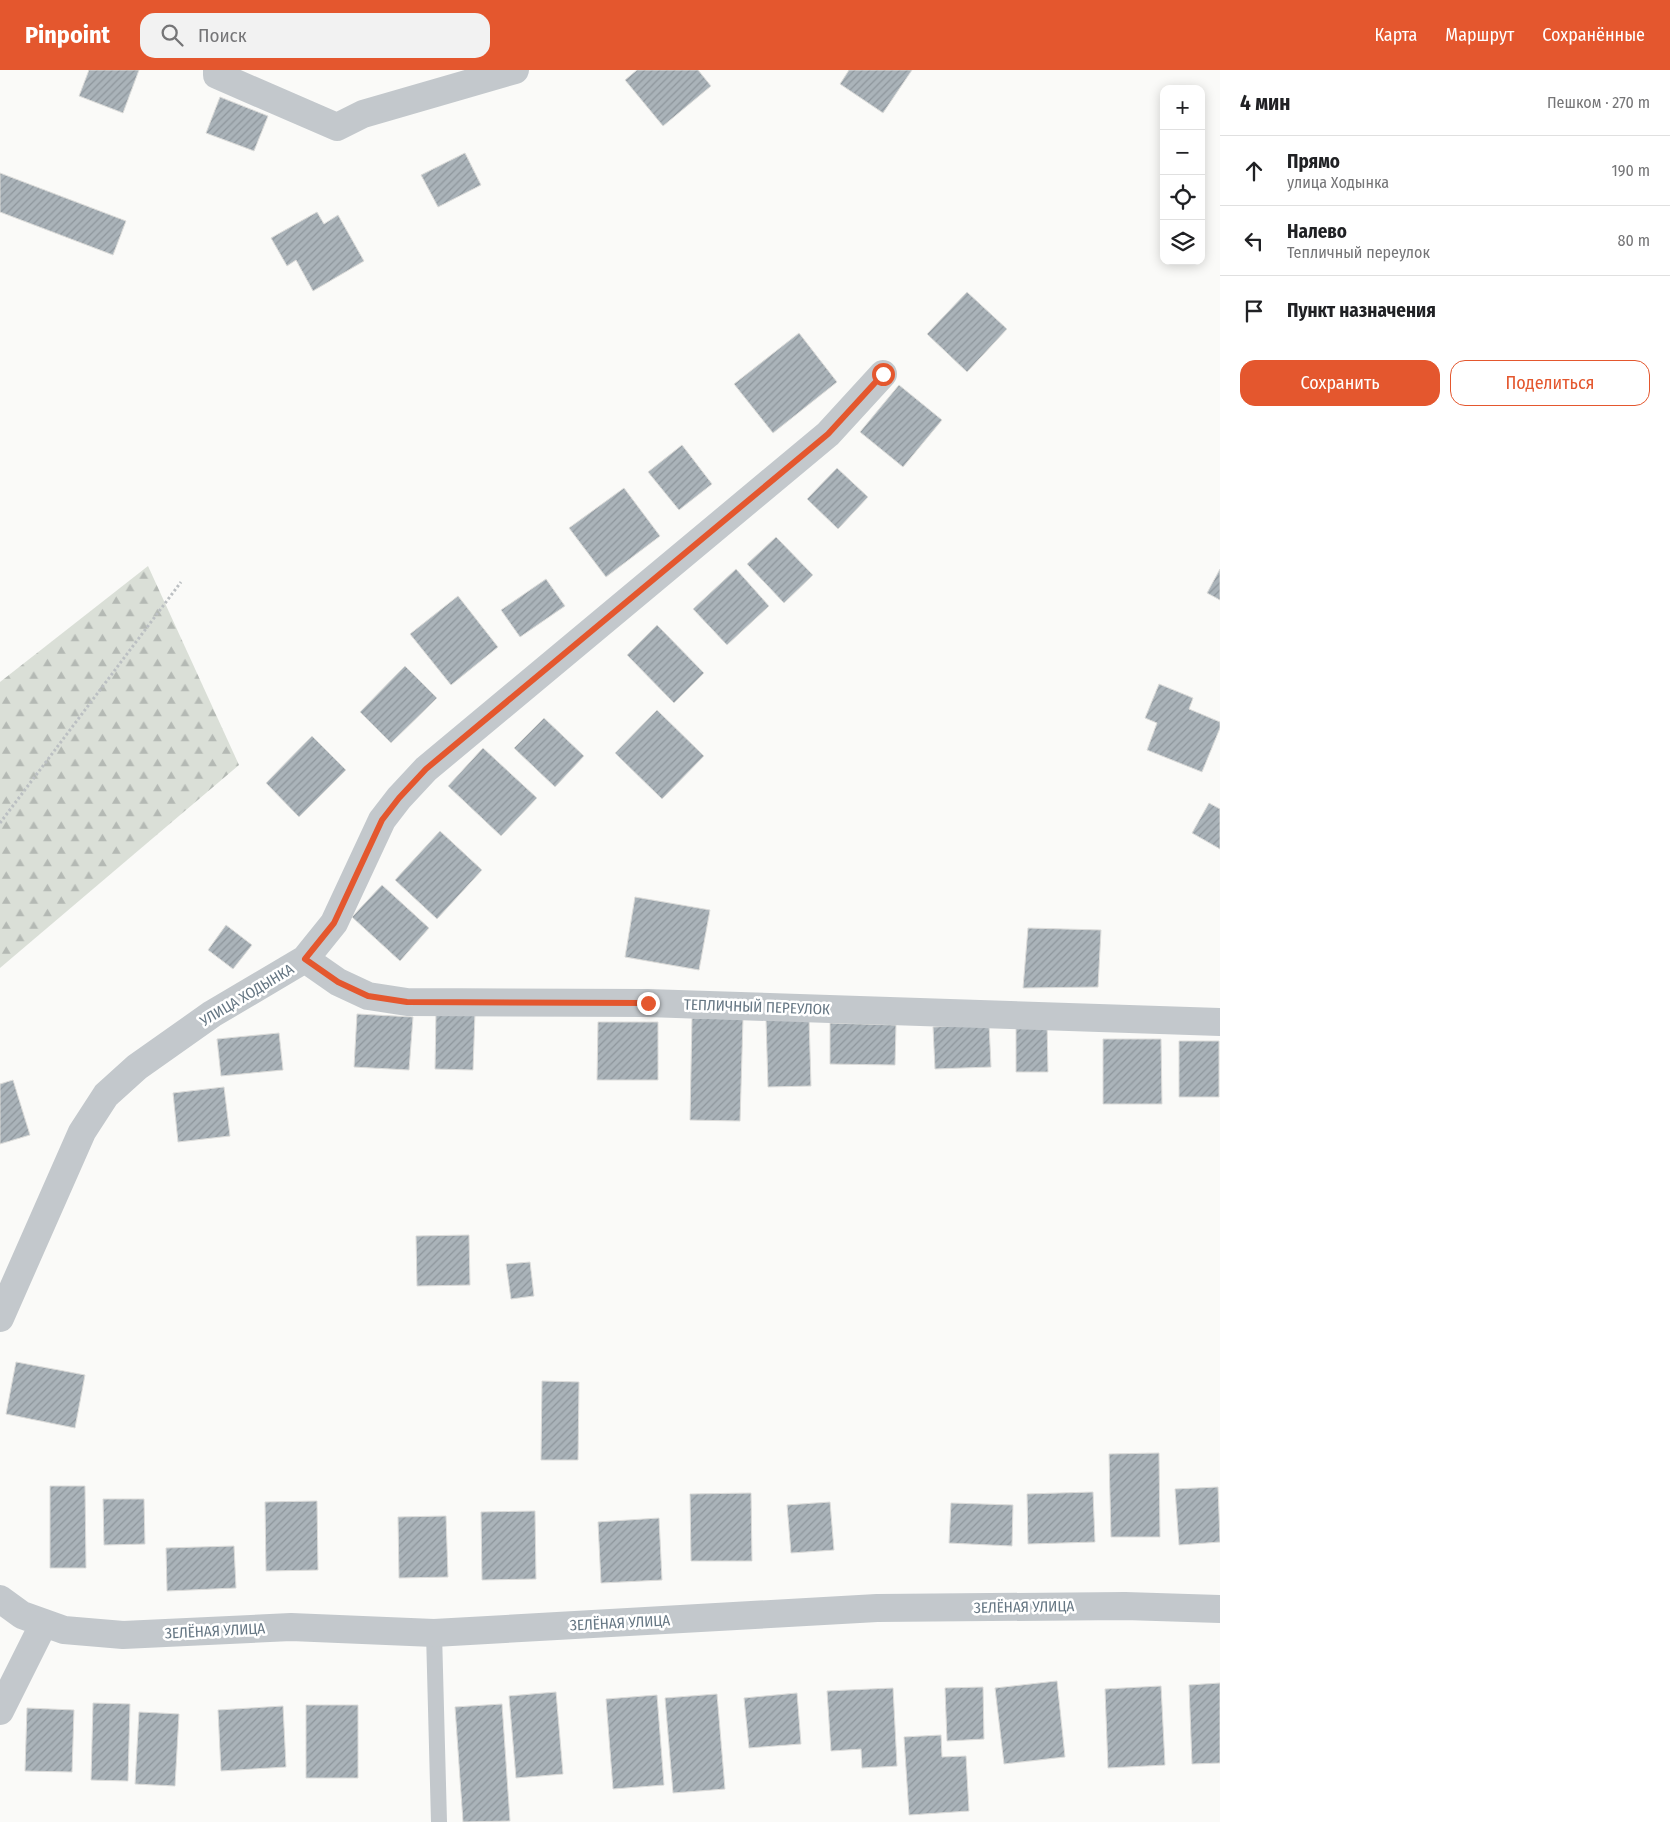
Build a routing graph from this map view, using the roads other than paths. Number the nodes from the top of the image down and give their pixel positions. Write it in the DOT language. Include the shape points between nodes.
graph roads {
  1 [pos="216,70"];
  2 [pos="515,70"];
  3 [pos="883,374"];
  4 [pos="305,959"];
  5 [pos="1220,1022"];
  6 [pos="0,1318"];
  7 [pos="0,1599"];
  8 [pos="1220,1609"];
  9 [pos="33,1619"];
  10 [pos="434,1633"];
  11 [pos="0,1711"];
  12 [pos="439,1822"];
  1 -- 2 [label="street" via="217,75 337,127 363,114"];
  3 -- 4 [label="street, УЛИЦА ХОДЫНКА" via="828,434 426,769 382,820 334,923"];
  4 -- 5 [label="street, ТЕПЛИЧНЫЙ ПЕРЕУЛОК" via="338,982 368,996 407,1002 648,1003"];
  4 -- 6 [label="street, УЛИЦА ХОДЫНКА" via="212,1014 137,1067 106,1095 82,1132"];
  7 -- 9 [label="street"];
  8 -- 10 [label="street, ЗЕЛЁНАЯ УЛИЦА" via="1125,1606 876,1608"];
  9 -- 10 [label="street, ЗЕЛЁНАЯ УЛИЦА" via="64,1630 123,1635 291,1627"];
  9 -- 11 [label="street"];
  10 -- 12 [label="lane"];
}
